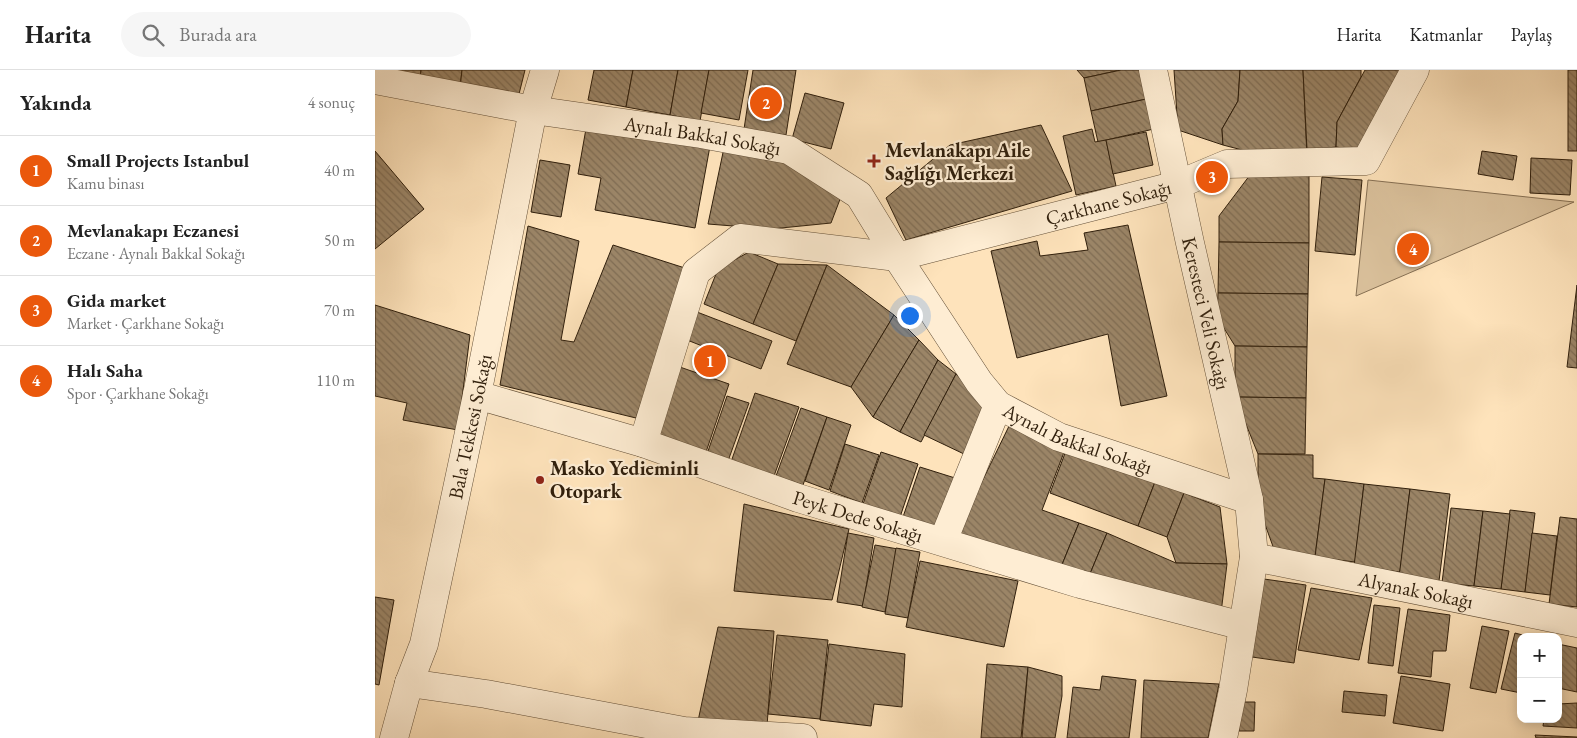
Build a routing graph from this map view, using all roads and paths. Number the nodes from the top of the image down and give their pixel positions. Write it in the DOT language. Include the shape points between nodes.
graph roads {
  1 [pos="545,70"];
  2 [pos="1153,70"];
  3 [pos="1415,70"];
  4 [pos="375,80"];
  5 [pos="533,110"];
  6 [pos="1177,185"];
  7 [pos="897,257"];
  8 [pos="477,395"];
  9 [pos="998,405"];
  10 [pos="643,443"];
  11 [pos="1249,500"];
  12 [pos="943,541"];
  13 [pos="1254,556"];
  14 [pos="1577,623"];
  15 [pos="1243,626"];
  16 [pos="409,683"];
  17 [pos="394,738"];
  18 [pos="803,738"];
  19 [pos="1223,738"];
  1 -- 5 [label="street, Bala Tekkesi Sokağı"];
  2 -- 6 [label="street, Keresteci Veli Sokağı"];
  3 -- 6 [label="street, Çarkhane Sokağı" via="1367,161 1227,164"];
  4 -- 5 [label="street, Aynalı Bakkal Sokağı"];
  5 -- 7 [label="street, Aynalı Bakkal Sokağı" via="789,150 859,195"];
  5 -- 8 [label="street, Bala Tekkesi Sokağı"];
  6 -- 7 [label="street, Çarkhane Sokağı"];
  6 -- 11 [label="street, Keresteci Veli Sokağı"];
  7 -- 9 [label="street, Aynalı Bakkal Sokağı" via="979,382"];
  7 -- 10 [label="street" via="740,238 696,272"];
  8 -- 10 [label="street, Peyk Dede Sokağı"];
  8 -- 16 [label="street, Bala Tekkesi Sokağı" via="424,644"];
  9 -- 11 [label="street, Aynalı Bakkal Sokağı" via="1059,437"];
  9 -- 12 [label="street"];
  10 -- 12 [label="street, Peyk Dede Sokağı" via="798,498"];
  11 -- 13 [label="street, Keresteci Veli Sokağı"];
  12 -- 15 [label="street, Peyk Dede Sokağı" via="1080,584"];
  13 -- 14 [label="street, Alyanak Sokağı"];
  13 -- 15 [label="street, Keresteci Veli Sokağı"];
  15 -- 19 [label="street, Keresteci Veli Sokağı"];
  16 -- 17 [label="street, Bala Tekkesi Sokağı"];
  16 -- 18 [label="street" via="684,731"];
}
